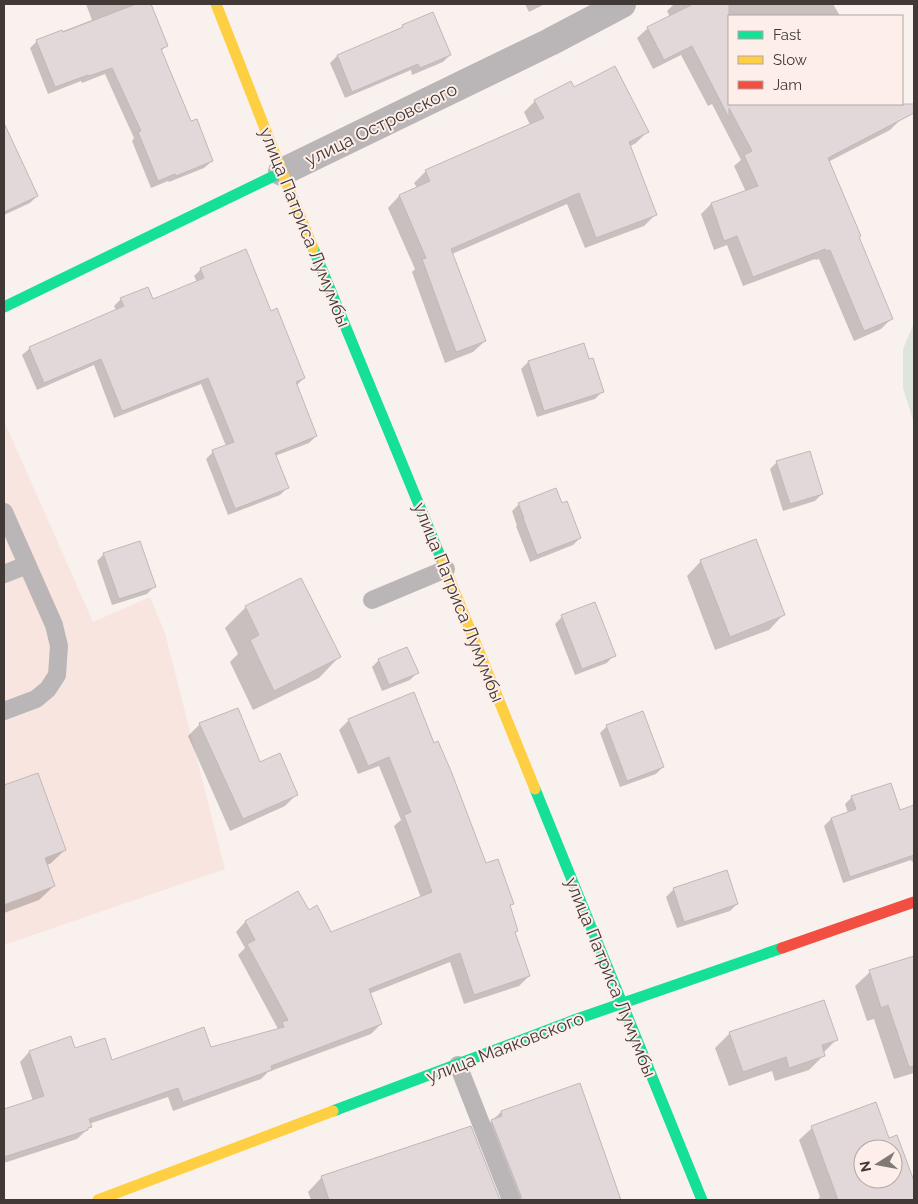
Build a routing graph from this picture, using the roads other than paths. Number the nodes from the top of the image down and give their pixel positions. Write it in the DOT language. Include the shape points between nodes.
graph roads {
  1 [pos="216,4"];
  2 [pos="622,4"];
  3 [pos="282,172"];
  4 [pos="4,307"];
  5 [pos="4,512"];
  6 [pos="27,565"];
  7 [pos="446,569"];
  8 [pos="4,574"];
  9 [pos="372,600"];
  10 [pos="4,711"];
  11 [pos="914,902"];
  12 [pos="622,1004"];
  13 [pos="458,1065"];
  14 [pos="98,1200"];
  15 [pos="511,1200"];
  16 [pos="702,1200"];
  1 -- 3 [label="street, улица Патриса Лумумбы"];
  2 -- 3 [label="street, улица Островского"];
  3 -- 4 [label="street, улица Островского"];
  3 -- 7 [label="street, улица Патриса Лумумбы"];
  5 -- 6 [label="lane"];
  6 -- 8 [label="lane"];
  6 -- 10 [label="lane" via="54,625 59,646 57,675 36,699"];
  7 -- 9 [label="lane"];
  7 -- 12 [label="street, улица Патриса Лумумбы"];
  11 -- 12 [label="street, улица Маяковского"];
  12 -- 13 [label="street, улица Маяковского"];
  12 -- 16 [label="street, улица Патриса Лумумбы"];
  13 -- 14 [label="street, улица Маяковского"];
  13 -- 15 [label="lane"];
}
